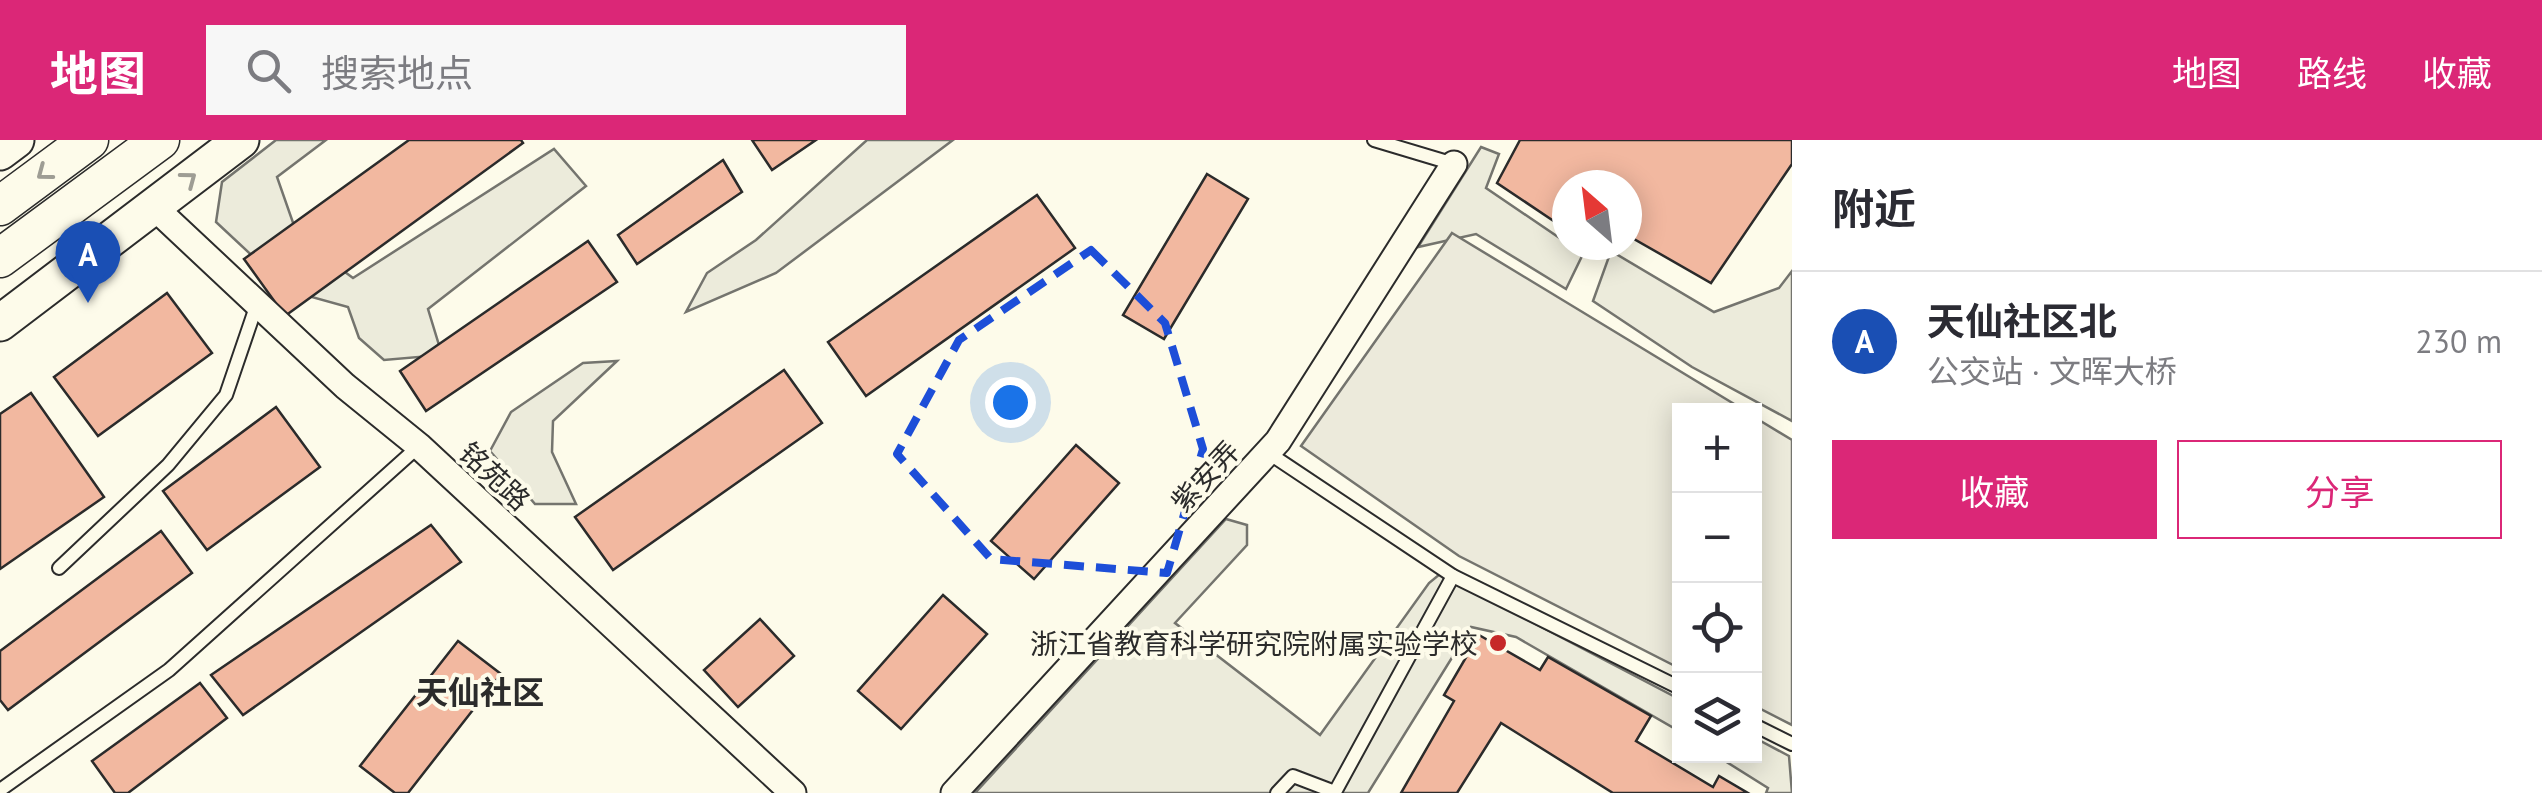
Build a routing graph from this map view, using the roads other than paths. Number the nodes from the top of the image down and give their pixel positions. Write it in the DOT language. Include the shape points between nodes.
graph roads {
  1 [pos="16,140"];
  2 [pos="89,140"];
  3 [pos="160,140"];
  4 [pos="242,140"];
  5 [pos="1374,140"];
  6 [pos="0,152"];
  7 [pos="1454,164"];
  8 [pos="0,206"];
  9 [pos="153,206"];
  10 [pos="0,258"];
  11 [pos="257,304"];
  12 [pos="0,322"];
  13 [pos="419,446"];
  14 [pos="1268,452"];
  15 [pos="59,568"];
  16 [pos="1453,576"];
  17 [pos="1672,684"];
  18 [pos="1762,729"];
  19 [pos="1792,744"];
  20 [pos="0,790"];
  21 [pos="793,793"];
  22 [pos="954,793"];
  23 [pos="1278,793"];
  1 -- 6 [label="street"];
  2 -- 8 [label="main road, one-way"];
  3 -- 10 [label="main road"];
  9 -- 4 [label="street, one-way"];
  5 -- 7 [label="lane"];
  7 -- 14 [label="street, 紫安弄"];
  9 -- 11 [label="street, 铭苑路"];
  9 -- 12 [label="street"];
  11 -- 13 [label="street, 铭苑路"];
  11 -- 15 [label="lane" via="226,395 168,465"];
  13 -- 20 [label="lane" via="169,670"];
  13 -- 21 [label="street, 铭苑路"];
  14 -- 16 [label="lane"];
  14 -- 22 [label="street, 紫安弄"];
  16 -- 17 [label="lane"];
  16 -- 23 [label="lane" via="1334,792 1293,776"];
  18 -- 19 [label="lane"];
}
